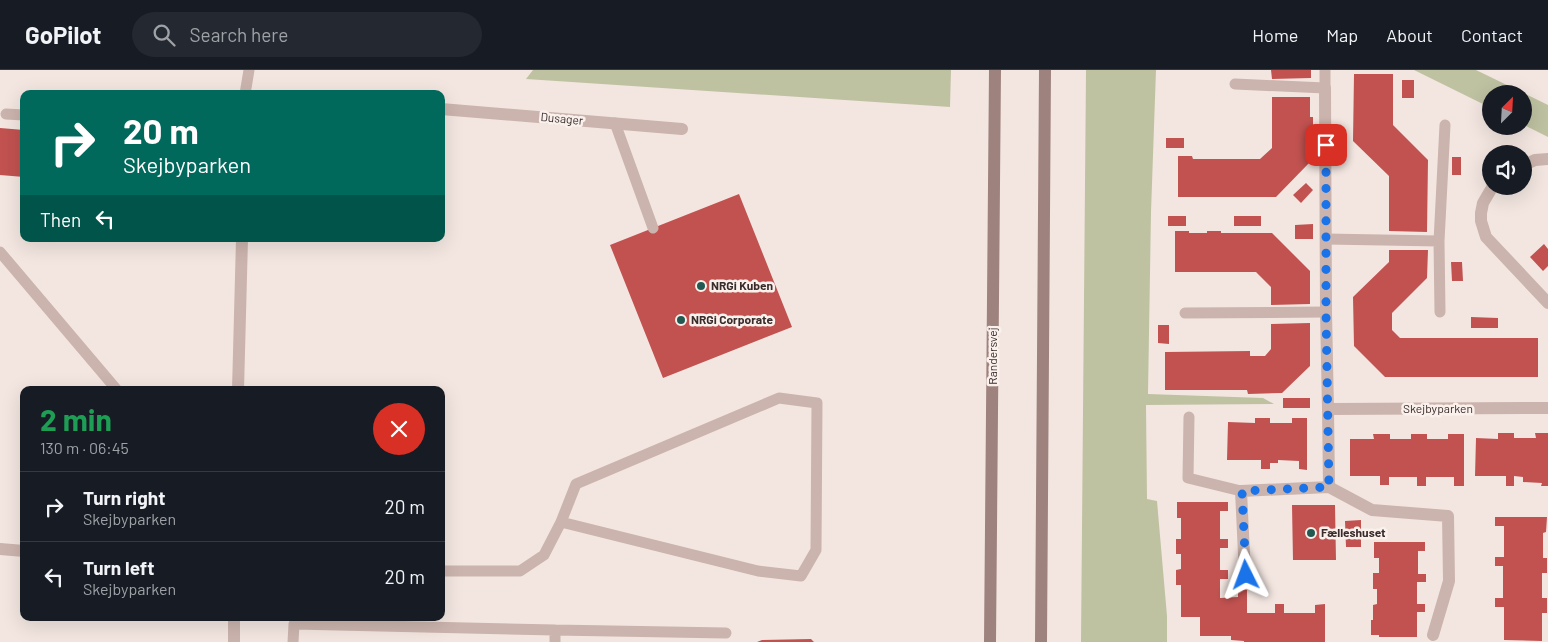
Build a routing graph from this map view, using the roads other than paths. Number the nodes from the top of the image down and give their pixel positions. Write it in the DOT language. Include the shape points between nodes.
graph roads {
  1 [pos="249,70"];
  2 [pos="995,70"];
  3 [pos="1045,70"];
  4 [pos="1325,70"];
  5 [pos="1235,84"];
  6 [pos="1325,88"];
  7 [pos="246,90"];
  8 [pos="445,109"];
  9 [pos="6,114"];
  10 [pos="20,115"];
  11 [pos="616,124"];
  12 [pos="1446,125"];
  13 [pos="682,130"];
  14 [pos="1548,159"];
  15 [pos="1532,161"];
  16 [pos="1488,195"];
  17 [pos="653,228"];
  18 [pos="1326,239"];
  19 [pos="242,242"];
  20 [pos="1440,242"];
  21 [pos="0,252"];
  22 [pos="1548,303"];
  23 [pos="1326,312"];
  24 [pos="1440,312"];
  25 [pos="1185,313"];
  26 [pos="114,386"];
  27 [pos="238,386"];
  28 [pos="1548,408"];
  29 [pos="1328,409"];
  30 [pos="1189,417"];
  31 [pos="1329,487"];
  32 [pos="1242,491"];
  33 [pos="562,522"];
  34 [pos="0,549"];
  35 [pos="20,551"];
  36 [pos="445,571"];
  37 [pos="1246,575"];
  38 [pos="234,621"];
  39 [pos="555,630"];
  40 [pos="726,633"];
  41 [pos="1434,635"];
  42 [pos="234,642"];
  43 [pos="293,642"];
  44 [pos="555,642"];
  45 [pos="990,642"];
  46 [pos="1041,642"];
  1 -- 7 [label="lane"];
  2 -- 45 [label="main road, Randersvej"];
  3 -- 46 [label="main road"];
  4 -- 6 [label="lane"];
  5 -- 6 [label="lane"];
  6 -- 18 [label="street"];
  8 -- 11 [label="street, Dusager"];
  9 -- 10 [label="lane"];
  11 -- 13 [label="street, Dusager"];
  11 -- 17 [label="lane"];
  12 -- 20 [label="lane"];
  14 -- 15 [label="street"];
  16 -- 22 [label="street" via="1481,213 1486,237"];
  18 -- 20 [label="lane"];
  18 -- 23 [label="street"];
  19 -- 27 [label="street"];
  20 -- 24 [label="lane"];
  21 -- 26 [label="lane"];
  23 -- 25 [label="lane"];
  23 -- 29 [label="street"];
  28 -- 29 [label="street, Skejbyparken"];
  29 -- 31 [label="street"];
  30 -- 32 [label="lane" via="1188,478"];
  31 -- 32 [label="street"];
  31 -- 41 [label="street" via="1372,510 1448,516 1449,581"];
  32 -- 37 [label="street"];
  33 -- 33 [label="lane" via="576,484 779,398 817,403 816,550 801,576 758,571"];
  33 -- 36 [label="lane" via="544,555 520,571"];
  34 -- 35 [label="street"];
  38 -- 42 [label="street"];
  39 -- 40 [label="lane"];
  39 -- 43 [label="lane" via="294,624"];
  39 -- 44 [label="lane"];
}
